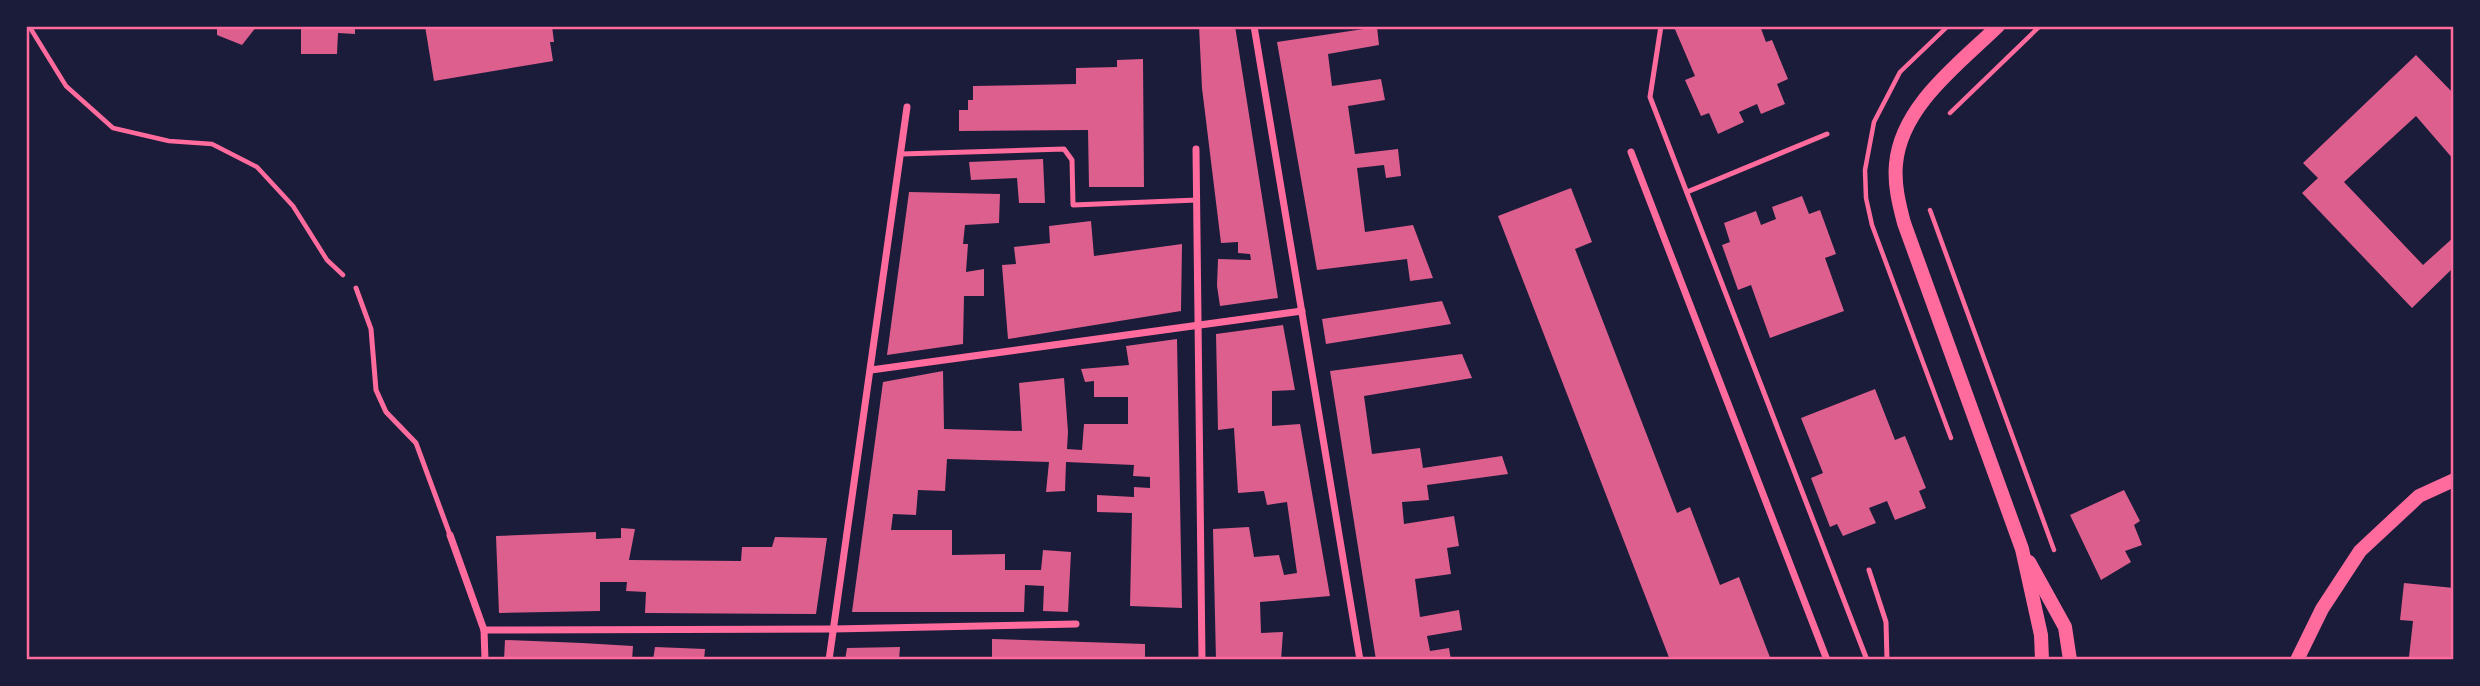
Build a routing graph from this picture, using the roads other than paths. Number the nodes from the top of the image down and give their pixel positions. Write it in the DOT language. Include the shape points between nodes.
graph roads {
  1 [pos="1254,26"];
  2 [pos="1661,26"];
  3 [pos="1998,26"];
  4 [pos="907,107"];
  5 [pos="1827,134"];
  6 [pos="1196,149"];
  7 [pos="1631,152"];
  8 [pos="901,155"];
  9 [pos="1687,192"];
  10 [pos="1197,200"];
  11 [pos="356,288"];
  12 [pos="1302,311"];
  13 [pos="1199,325"];
  14 [pos="870,370"];
  15 [pos="2454,480"];
  16 [pos="450,535"];
  17 [pos="2022,549"];
  18 [pos="1869,570"];
  19 [pos="1076,624"];
  20 [pos="833,629"];
  21 [pos="484,630"];
  22 [pos="485,660"];
  23 [pos="829,660"];
  24 [pos="1202,660"];
  25 [pos="1360,660"];
  26 [pos="1827,660"];
  27 [pos="1867,660"];
  28 [pos="1887,660"];
  29 [pos="2042,660"];
  30 [pos="2070,660"];
  31 [pos="2297,660"];
  1 -- 12 [label="street"];
  2 -- 9 [label="lane" via="1650,97"];
  3 -- 17 [label="main road" via="1938,83 1903,134 1896,164 1897,196"];
  4 -- 8 [label="street"];
  5 -- 9 [label="lane"];
  6 -- 10 [label="street"];
  7 -- 26 [label="street"];
  8 -- 10 [label="lane" via="1064,149 1072,160 1073,205"];
  8 -- 14 [label="street"];
  9 -- 27 [label="lane"];
  10 -- 13 [label="street"];
  11 -- 16 [label="lane" via="371,329 376,390 386,412 416,443"];
  12 -- 13 [label="street"];
  12 -- 25 [label="street"];
  13 -- 14 [label="street"];
  13 -- 24 [label="street"];
  14 -- 20 [label="street"];
  15 -- 31 [label="main road" via="2419,496 2360,551 2322,609"];
  16 -- 21 [label="street"];
  17 -- 29 [label="main road"];
  17 -- 30 [label="main road" via="2065,627"];
  18 -- 28 [label="lane" via="1886,622"];
  19 -- 20 [label="street"];
  20 -- 21 [label="street"];
  20 -- 23 [label="street"];
  21 -- 22 [label="street"];
}
